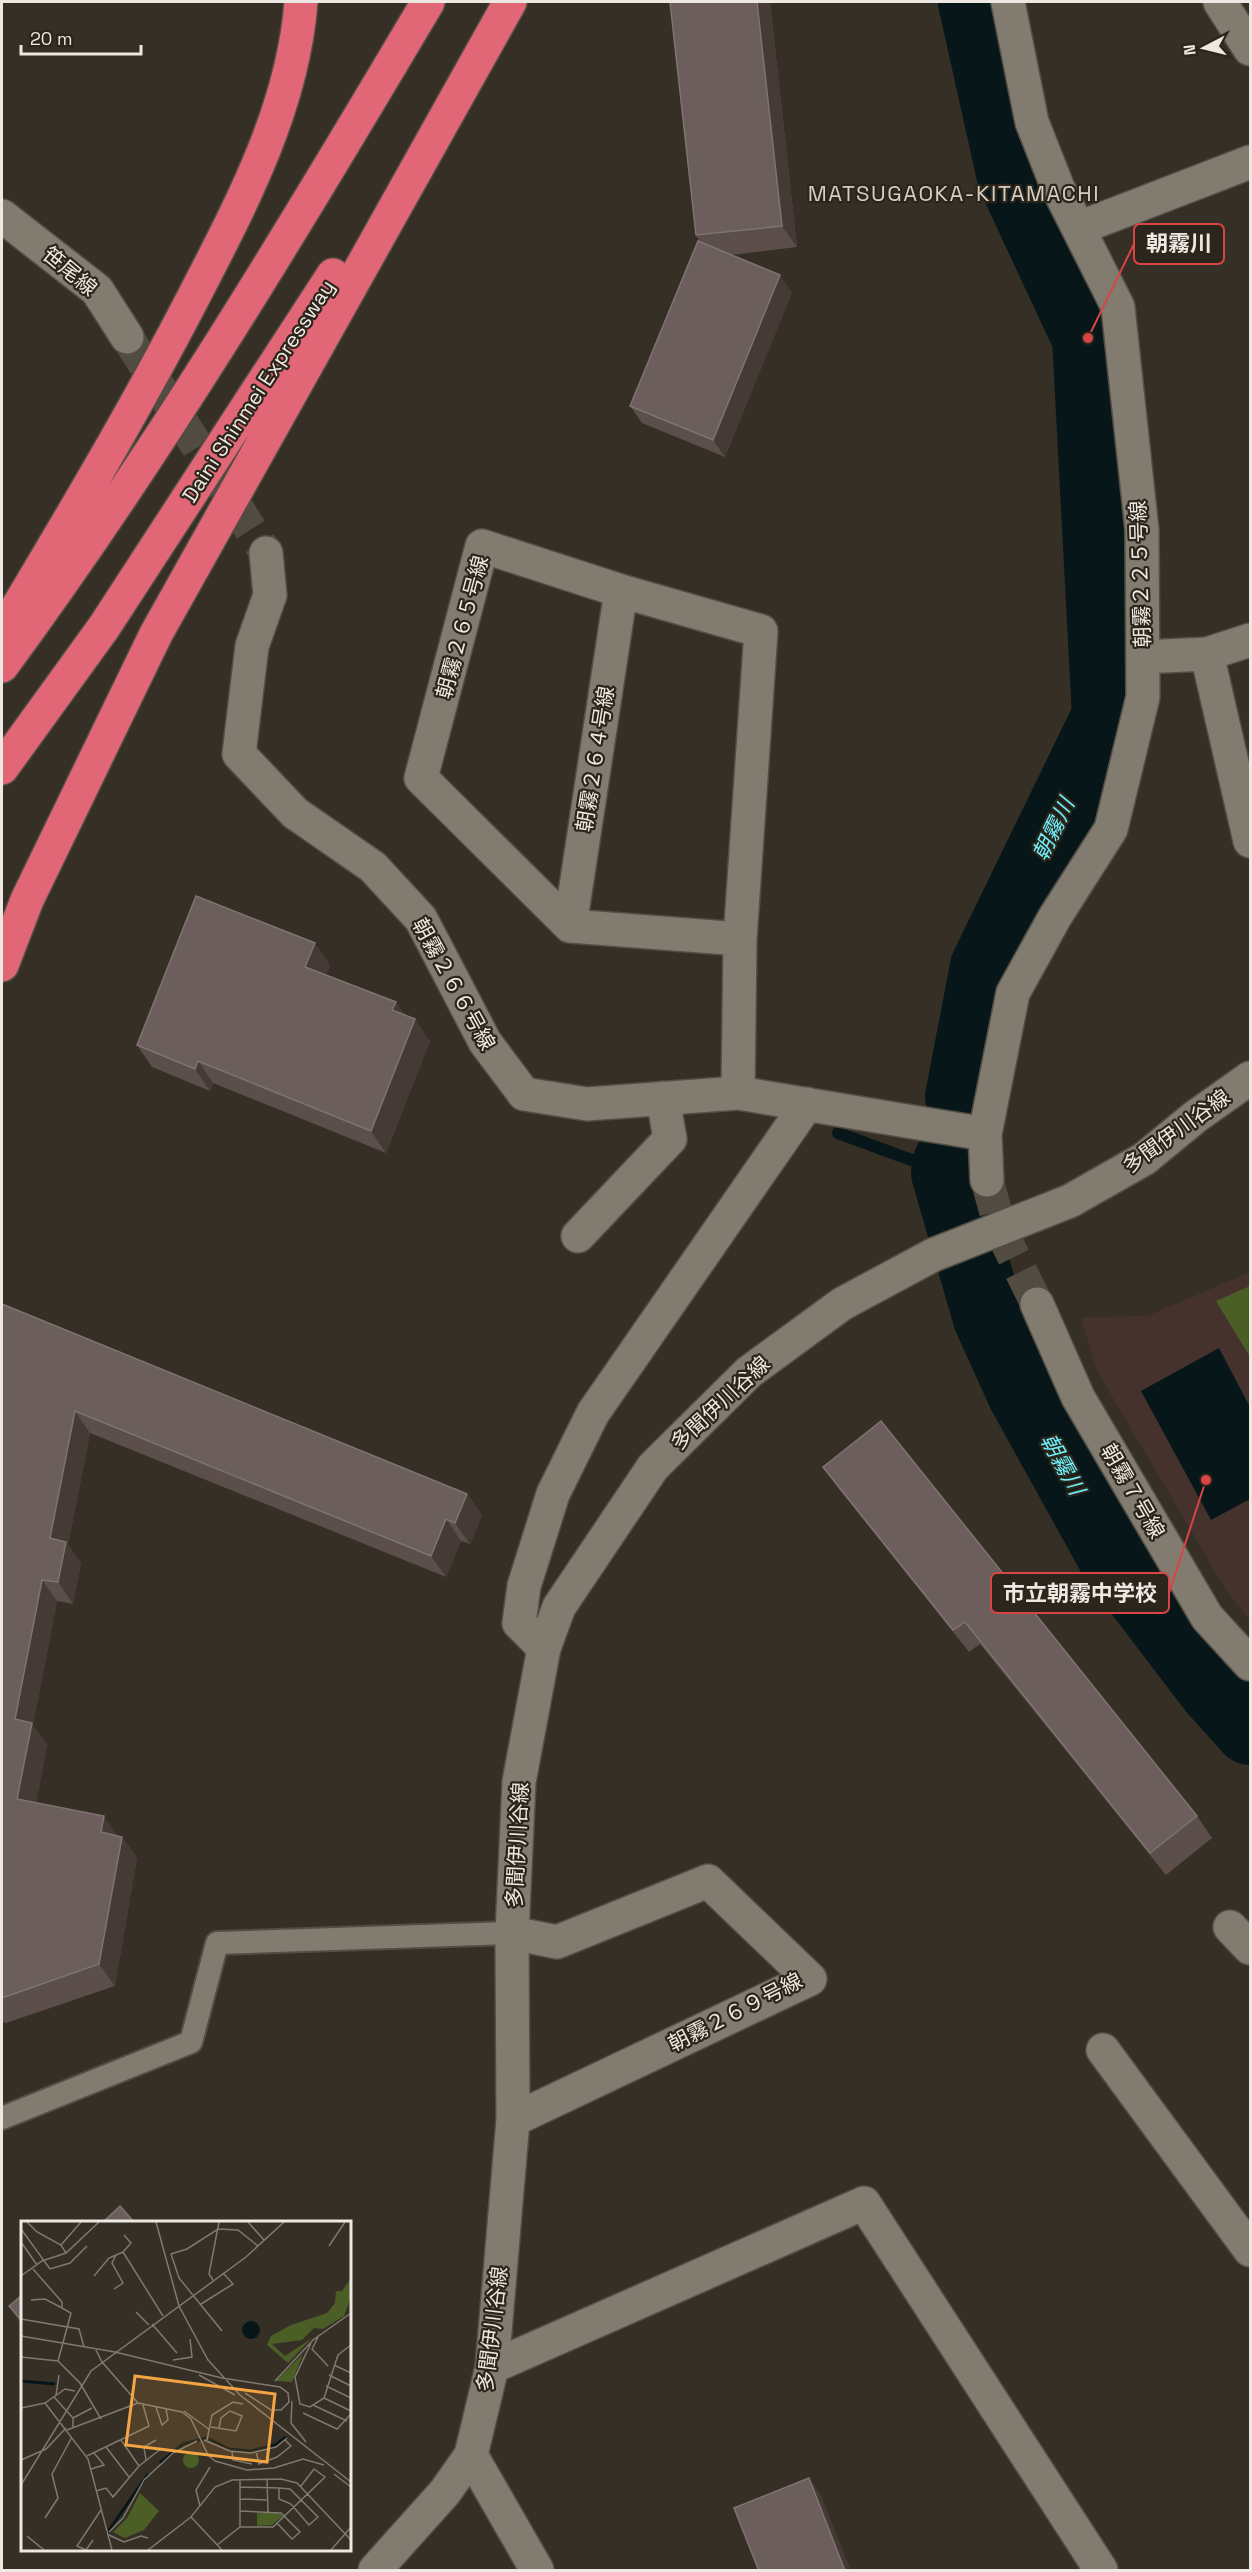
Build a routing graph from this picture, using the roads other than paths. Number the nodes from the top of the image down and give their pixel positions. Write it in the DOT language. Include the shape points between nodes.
graph roads {
  1 [pos="301,2"];
  2 [pos="428,2"];
  3 [pos="498,2"];
  4 [pos="510,2"];
  5 [pos="1008,2"];
  6 [pos="1220,2"];
  7 [pos="1251,49"];
  8 [pos="1251,162"];
  9 [pos="2,216"];
  10 [pos="1079,228"];
  11 [pos="127,338"];
  12 [pos="266,553"];
  13 [pos="621,591"];
  14 [pos="2,633"];
  15 [pos="1251,640"];
  16 [pos="1207,654"];
  17 [pos="1143,657"];
  18 [pos="2,666"];
  19 [pos="2,768"];
  20 [pos="1251,841"];
  21 [pos="570,926"];
  22 [pos="740,939"];
  23 [pos="2,964"];
  24 [pos="1251,1078"];
  25 [pos="738,1093"];
  26 [pos="663,1098"];
  27 [pos="807,1104"];
  28 [pos="986,1134"];
  29 [pos="987,1180"];
  30 [pos="578,1236"];
  31 [pos="1037,1304"];
  32 [pos="544,1648"];
  33 [pos="1251,1664"];
  34 [pos="512,1933"];
  35 [pos="1103,2050"];
  36 [pos="2,2118"];
  37 [pos="513,2120"];
  38 [pos="1250,2251"];
  39 [pos="492,2367"];
  40 [pos="471,2455"];
  41 [pos="375,2571"];
  42 [pos="537,2571"];
  43 [pos="1101,2571"];
  1 -- 14 [label="highway" via="288,77 270,135 241,204 136,408"];
  2 -- 18 [label="highway" via="273,264 67,578"];
  3 -- 19 [label="highway, Daini Shinmei Expressway" via="317,301 208,471 104,627"];
  4 -- 23 [label="highway" via="156,634 27,900"];
  5 -- 10 [label="street, 朝霧２２５号線" via="1032,122"];
  6 -- 7 [label="street"];
  8 -- 10 [label="street"];
  9 -- 11 [label="street, 笹尾線" via="97,290"];
  10 -- 17 [label="street, 朝霧２２５号線" via="1118,307 1142,530"];
  12 -- 26 [label="street, 朝霧２６６号線" via="270,595 252,646 239,754 295,813 373,867 421,919 485,1042 524,1094 587,1104"];
  13 -- 21 [label="street, 朝霧２６４号線"];
  13 -- 21 [label="street, 朝霧２６５号線" via="482,546 422,778"];
  13 -- 22 [label="street, 朝霧２６５号線" via="761,631"];
  15 -- 16 [label="street"];
  16 -- 17 [label="street"];
  16 -- 20 [label="street"];
  17 -- 28 [label="street, 朝霧２２５号線" via="1143,697 1111,829 1055,916 1013,993"];
  21 -- 22 [label="street"];
  22 -- 25 [label="street, 朝霧２６５号線"];
  24 -- 32 [label="street, 多聞伊川谷線, bridge" via="1144,1159 1070,1201 933,1255 842,1304 749,1372 653,1467 560,1607"];
  25 -- 26 [label="street, 朝霧２６６号線"];
  25 -- 27 [label="street, 朝霧２６６号線"];
  26 -- 30 [label="street" via="670,1139"];
  27 -- 28 [label="street, 朝霧２６６号線"];
  27 -- 32 [label="street" via="588,1423 553,1494 524,1586 519,1623"];
  28 -- 29 [label="street"];
  31 -- 33 [label="street, 朝霧７号線" via="1078,1397 1207,1617"];
  32 -- 34 [label="street, 多聞伊川谷線" via="519,1782"];
  34 -- 36 [label="lane" via="217,1943 191,2042"];
  34 -- 37 [label="street, 多聞伊川谷線"];
  34 -- 37 [label="street, 朝霧２６９号線" via="557,1942 708,1881 810,1979"];
  35 -- 38 [label="street"];
  37 -- 39 [label="street, 多聞伊川谷線"];
  39 -- 40 [label="street, 多聞伊川谷線"];
  39 -- 43 [label="street" via="864,2203"];
  40 -- 41 [label="street, 多聞伊川谷線" via="445,2492"];
  40 -- 42 [label="street"];
}
